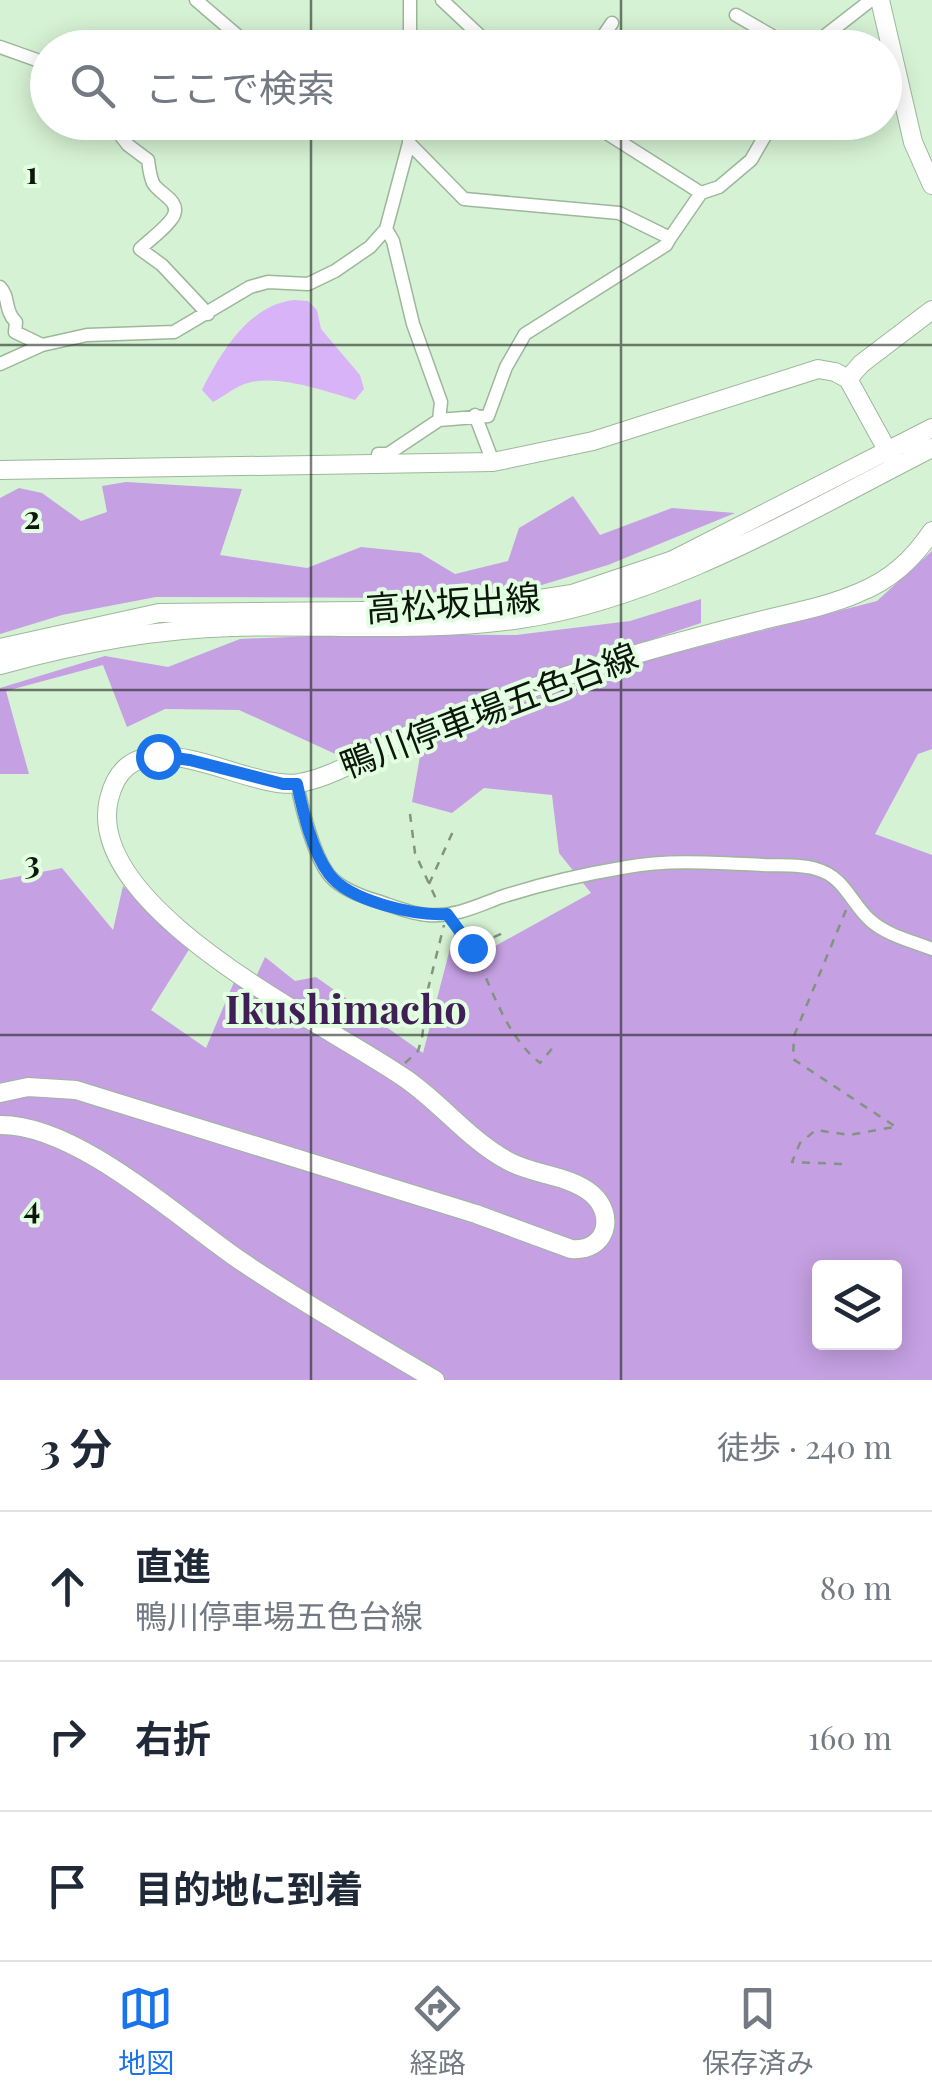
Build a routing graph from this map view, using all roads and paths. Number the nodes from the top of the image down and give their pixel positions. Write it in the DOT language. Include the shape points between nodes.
graph roads {
  1 [pos="196,0"];
  2 [pos="410,0"];
  3 [pos="442,0"];
  4 [pos="871,0"];
  5 [pos="880,0"];
  6 [pos="736,15"];
  7 [pos="612,22"];
  8 [pos="231,30"];
  9 [pos="410,30"];
  10 [pos="474,30"];
  11 [pos="607,30"];
  12 [pos="762,30"];
  13 [pos="834,30"];
  14 [pos="887,30"];
  15 [pos="0,47"];
  16 [pos="30,58"];
  17 [pos="902,98"];
  18 [pos="124,140"];
  19 [pos="407,140"];
  20 [pos="415,140"];
  21 [pos="617,140"];
  22 [pos="763,140"];
  23 [pos="932,185"];
  24 [pos="701,193"];
  25 [pos="386,228"];
  26 [pos="670,238"];
  27 [pos="0,287"];
  28 [pos="932,310"];
  29 [pos="208,314"];
  30 [pos="5,315"];
  31 [pos="42,345"];
  32 [pos="0,364"];
  33 [pos="848,379"];
  34 [pos="475,416"];
  35 [pos="439,420"];
  36 [pos="932,428"];
  37 [pos="932,448"];
  38 [pos="891,458"];
  39 [pos="493,462"];
  40 [pos="378,466"];
  41 [pos="0,470"];
  42 [pos="932,530"];
  43 [pos="0,648"];
  44 [pos="0,664"];
  45 [pos="297,784"];
  46 [pos="410,814"];
  47 [pos="455,827"];
  48 [pos="428,886"];
  49 [pos="852,896"];
  50 [pos="447,914"];
  51 [pos="507,930"];
  52 [pos="472,948"];
  53 [pos="932,949"];
  54 [pos="555,1046"];
  55 [pos="395,1071"];
  56 [pos="0,1093"];
  57 [pos="0,1124"];
  58 [pos="842,1164"];
  59 [pos="435,1380"];
  1 -- 8 [label="street"];
  2 -- 9 [label="street"];
  3 -- 10 [label="street"];
  4 -- 13 [label="street"];
  5 -- 14 [label="main road"];
  6 -- 12 [label="street"];
  7 -- 11 [label="street"];
  15 -- 16 [label="street"];
  17 -- 23 [label="main road"];
  18 -- 29 [label="street" via="148,160 152,182 175,207 140,249"];
  19 -- 25 [label="street"];
  20 -- 26 [label="street" via="464,199 620,213"];
  21 -- 24 [label="street"];
  22 -- 24 [label="street" via="751,160 718,188"];
  24 -- 26 [label="street"];
  25 -- 29 [label="street" via="335,272 308,284 268,282"];
  25 -- 35 [label="street" via="441,402"];
  26 -- 34 [label="street" via="526,334 488,416"];
  27 -- 30 [label="street"];
  28 -- 33 [label="main road"];
  29 -- 31 [label="street" via="174,332 87,335"];
  30 -- 31 [label="street" via="16,322 16,332"];
  31 -- 32 [label="street"];
  33 -- 38 [label="main road"];
  33 -- 39 [label="main road" via="811,370 592,442"];
  34 -- 35 [label="street"];
  34 -- 39 [label="street"];
  35 -- 40 [label="street" via="378,454"];
  36 -- 38 [label="main road, 高松坂出線"];
  37 -- 38 [label="main road, 高松坂出線"];
  38 -- 43 [label="main road, 高松坂出線" via="673,560 572,594 469,610 159,613"];
  38 -- 44 [label="main road, 高松坂出線" via="680,572 558,612 469,625 228,627 105,639"];
  39 -- 40 [label="main road"];
  40 -- 41 [label="main road"];
  42 -- 45 [label="main road, 鴨川停車場五色台線" via="893,575 838,602 581,671"];
  45 -- 50 [label="street" via="332,878 409,912"];
  45 -- 55 [label="main road, 鴨川停車場五色台線" via="174,757 144,758 123,773 108,800 113,850 144,896 190,939"];
  46 -- 48 [label="path"];
  47 -- 48 [label="path"];
  48 -- 50 [label="path"];
  49 -- 50 [label="street" via="817,869 664,863 552,883"];
  49 -- 53 [label="street" via="881,928"];
  49 -- 58 [label="path" via="791,1053 896,1127 849,1135 816,1130 792,1162"];
  50 -- 52 [label="path"];
  50 -- 55 [label="path" via="418,1051"];
  51 -- 52 [label="path"];
  52 -- 54 [label="path" via="532,1057 540,1063"];
  55 -- 56 [label="main road, 鴨川停車場五色台線" via="510,1163 592,1194 605,1227 595,1246 571,1248 76,1090 40,1086"];
  57 -- 59 [label="main road" via="53,1137 114,1170 240,1260"];
}
